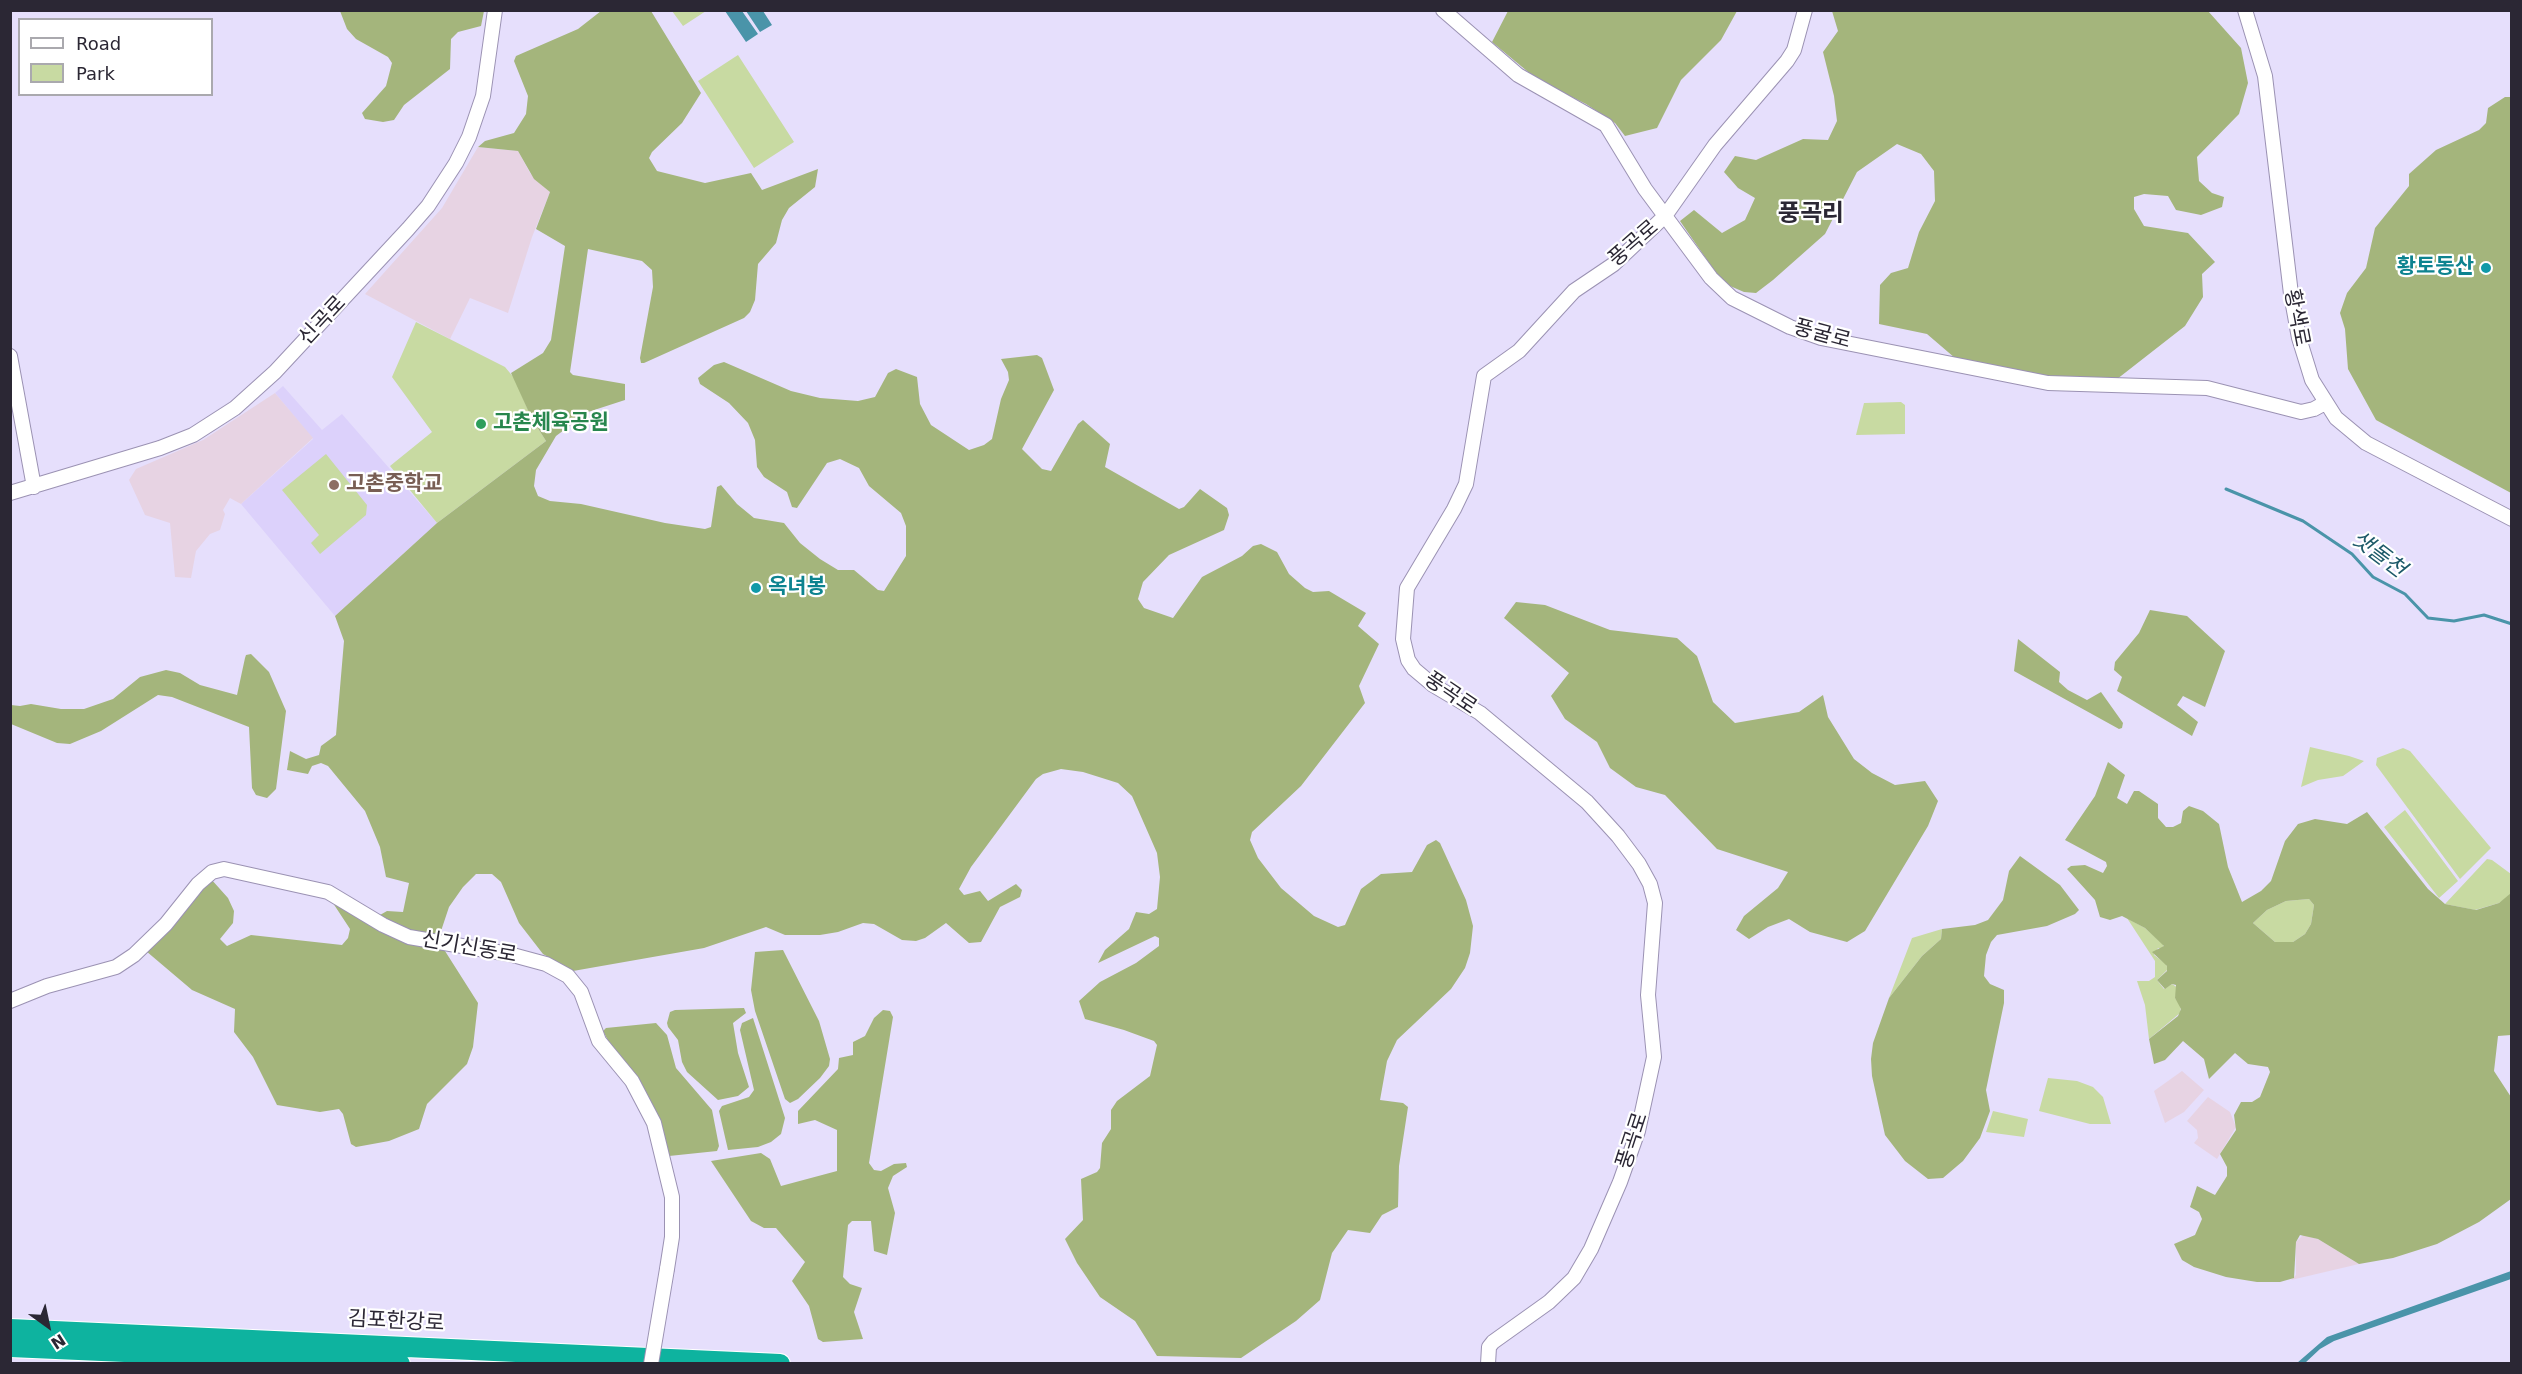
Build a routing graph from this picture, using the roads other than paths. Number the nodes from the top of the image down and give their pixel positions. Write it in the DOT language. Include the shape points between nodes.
graph roads {
  1 [pos="495,10"];
  2 [pos="1443,10"];
  3 [pos="1805,10"];
  4 [pos="2245,10"];
  5 [pos="1665,216"];
  6 [pos="10,356"];
  7 [pos="2325,403"];
  8 [pos="34,487"];
  9 [pos="10,494"];
  10 [pos="2511,519"];
  11 [pos="10,1001"];
  12 [pos="10,1329"];
  13 [pos="10,1347"];
  14 [pos="400,1364"];
  15 [pos="651,1364"];
  16 [pos="780,1364"];
  17 [pos="1488,1364"];
  1 -- 8 [label="street, 신곡로" via="481,104 456,163 428,206 275,372 235,408 193,435"];
  2 -- 5 [label="street, 풍굴로" via="1518,75 1606,125"];
  3 -- 5 [label="street, 풍곡로" via="1787,61 1715,145"];
  4 -- 7 [label="street, 황색로" via="2265,76 2296,325 2306,363"];
  5 -- 7 [label="street, 풍굴로" via="1711,278 1732,298 1821,338 2048,383 2207,388 2301,412"];
  5 -- 17 [label="street, 풍곡로" via="1620,259 1574,291 1519,351 1484,376 1466,484 1411,579 1406,598 1403,639 1414,669 1480,713 1587,802 1639,864 1655,903 1648,995 1654,1057 1638,1131 1620,1182 1574,1278 1549,1302 1493,1342"];
  6 -- 8 [label="street"];
  7 -- 10 [label="street, 황색로" via="2336,418 2366,443"];
  8 -- 9 [label="street, 신곡로"];
  11 -- 15 [label="street, 신기신동로, bridge" via="116,967 166,924 198,884 212,872 224,869 328,892 409,937 500,952 546,964 568,976 581,992 599,1041 632,1081 654,1123 672,1197 672,1238"];
  12 -- 16 [label="highway, 김포한강로"];
  13 -- 14 [label="highway, 김포한강로"];
}
